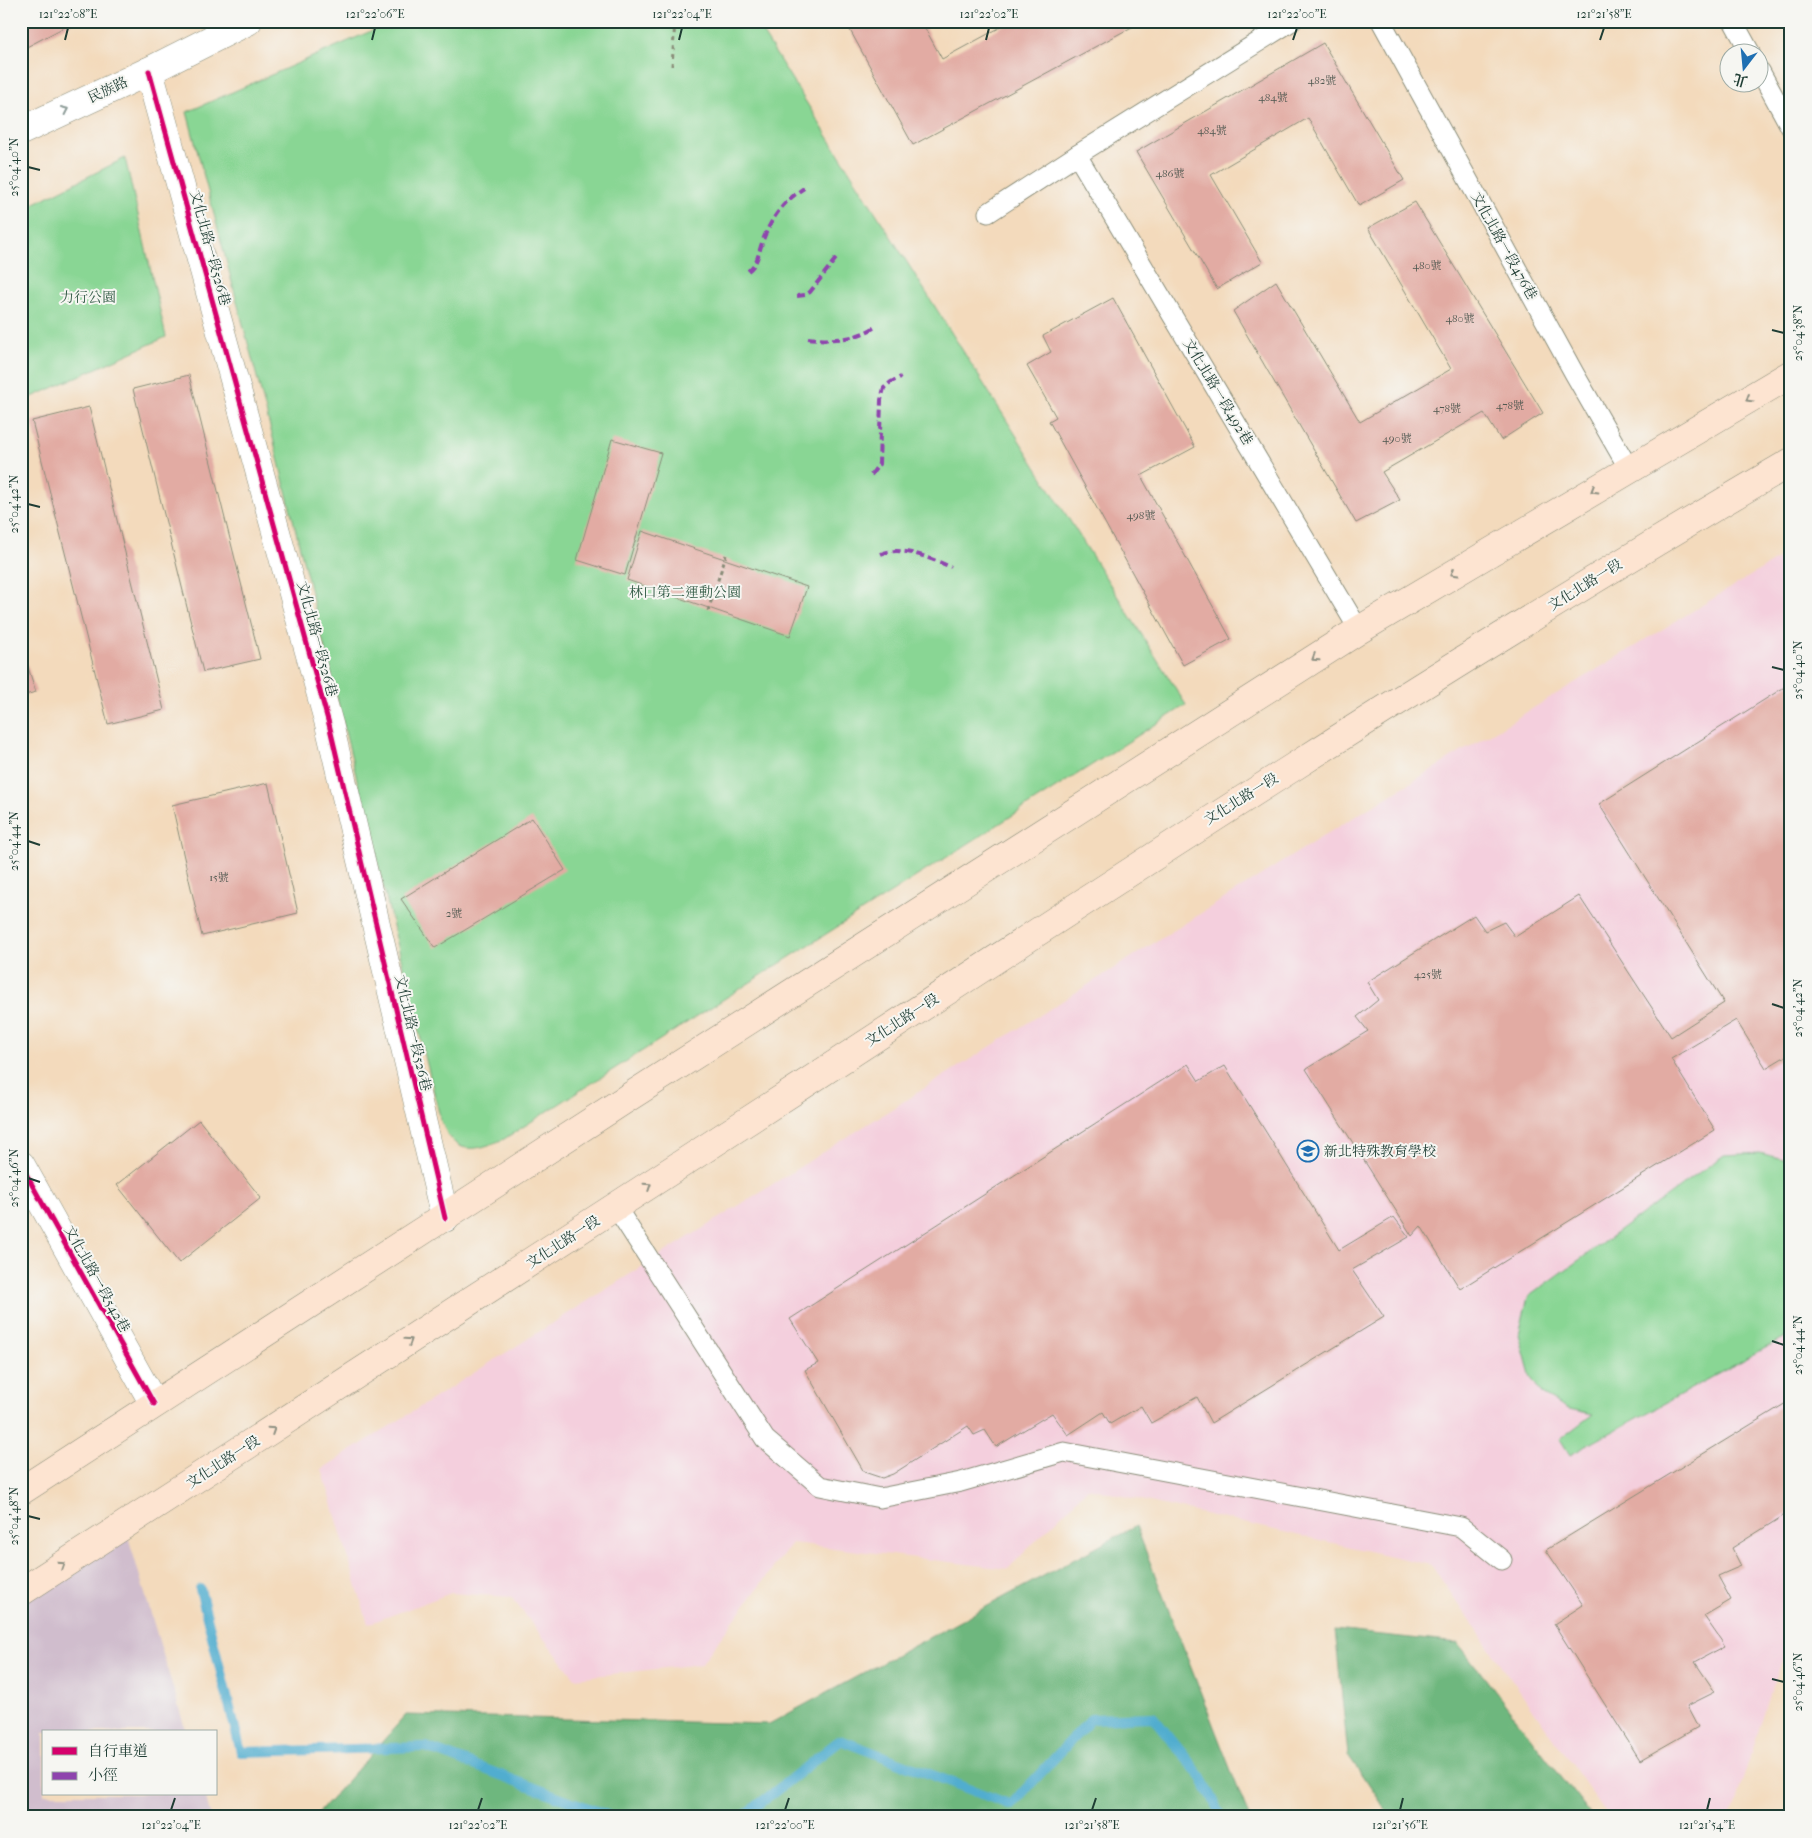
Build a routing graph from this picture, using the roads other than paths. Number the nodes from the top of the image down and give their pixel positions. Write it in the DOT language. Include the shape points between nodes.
graph roads {
  1 [pos="248,21"];
  2 [pos="1292,21"];
  3 [pos="1381,21"];
  4 [pos="1733,21"];
  5 [pos="1745,42"];
  6 [pos="149,70"];
  7 [pos="1770,89"];
  8 [pos="1791,128"];
  9 [pos="21,131"];
  10 [pos="1077,155"];
  11 [pos="988,213"];
  12 [pos="1791,374"];
  13 [pos="1791,462"];
  14 [pos="1629,469"];
  15 [pos="1359,630"];
  16 [pos="21,1165"];
  17 [pos="616,1207"];
  18 [pos="445,1218"];
  19 [pos="154,1404"];
  20 [pos="21,1491"];
  21 [pos="1502,1560"];
  22 [pos="21,1592"];
  1 -- 6 [label="street, 民族路"];
  2 -- 10 [label="lane"];
  3 -- 14 [label="lane, 文化北路一段476巷"];
  4 -- 5 [label="lane"];
  9 -- 6 [label="street, 民族路, one-way"];
  6 -- 18 [label="street, 文化北路一段526巷" via="329,724"];
  7 -- 8 [label="lane"];
  10 -- 11 [label="lane"];
  10 -- 15 [label="lane, 文化北路一段492巷"];
  12 -- 14 [label="main road, one-way"];
  17 -- 13 [label="main road, 文化北路一段, one-way" via="1220,812 1666,535"];
  14 -- 15 [label="main road, one-way"];
  15 -- 18 [label="main road, one-way"];
  16 -- 19 [label="street, 文化北路一段542巷"];
  17 -- 21 [label="lane" via="766,1440 820,1486 880,1498 961,1482 1064,1452 1461,1527"];
  22 -- 17 [label="main road, 文化北路一段, one-way"];
  18 -- 19 [label="main road"];
  19 -- 20 [label="main road"];
}
